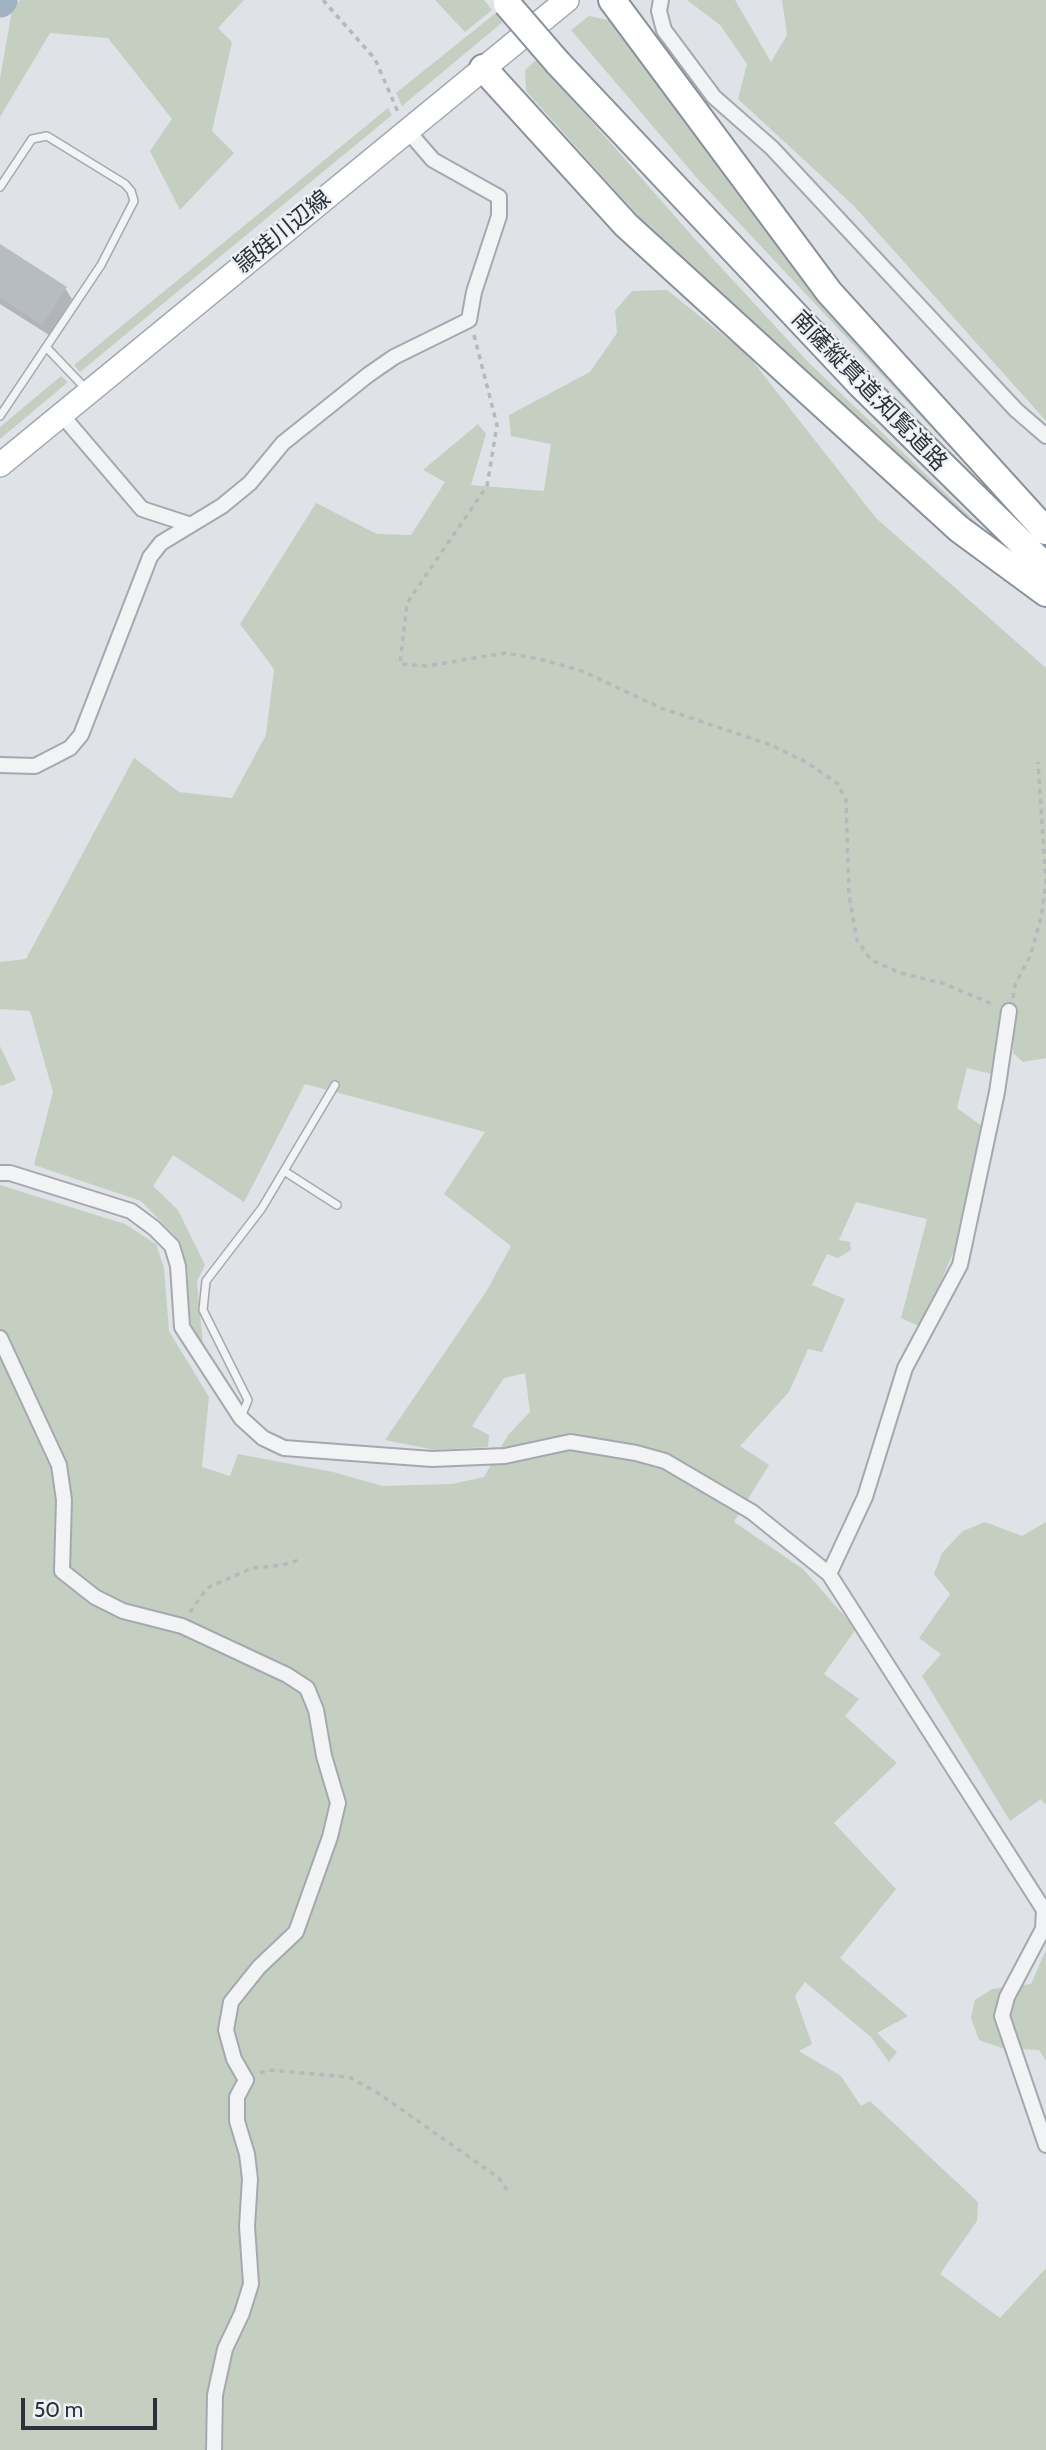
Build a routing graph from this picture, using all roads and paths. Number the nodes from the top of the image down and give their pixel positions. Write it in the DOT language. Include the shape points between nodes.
graph roads {
  1 [pos="323,0"];
  2 [pos="567,0"];
  3 [pos="612,0"];
  4 [pos="661,0"];
  5 [pos="513,1"];
  6 [pos="483,68"];
  7 [pos="407,130"];
  8 [pos="0,187"];
  9 [pos="469,320"];
  10 [pos="47,348"];
  11 [pos="89,392"];
  12 [pos="61,414"];
  13 [pos="0,416"];
  14 [pos="1046,436"];
  15 [pos="0,465"];
  16 [pos="188,524"];
  17 [pos="1046,531"];
  18 [pos="1046,567"];
  19 [pos="1046,593"];
  20 [pos="1038,762"];
  21 [pos="0,765"];
  22 [pos="1009,1011"];
  23 [pos="335,1085"];
  24 [pos="284,1171"];
  25 [pos="0,1173"];
  26 [pos="337,1205"];
  27 [pos="0,1338"];
  28 [pos="241,1418"];
  29 [pos="302,1559"];
  30 [pos="829,1574"];
  31 [pos="182,1626"];
  32 [pos="246,2080"];
  33 [pos="1046,2145"];
  34 [pos="509,2193"];
  35 [pos="214,2450"];
  1 -- 7 [label="path" via="374,59"];
  2 -- 6 [label="main road, 頴娃川辺線"];
  3 -- 17 [label="highway" via="829,292"];
  4 -- 14 [label="street" via="664,30 714,96 772,148 1016,410"];
  5 -- 18 [label="highway, 南薩縦貫道;知覧道路" via="861,385"];
  6 -- 7 [label="main road, 頴娃川辺線"];
  6 -- 19 [label="highway" via="626,225 959,529"];
  7 -- 9 [label="street" via="433,160 499,197 499,216"];
  7 -- 11 [label="main road, 頴娃川辺線"];
  8 -- 10 [label="lane" via="28,144 42,135 125,184 133,195 131,213"];
  9 -- 16 [label="street" via="368,375 283,443 250,484"];
  9 -- 22 [label="path" via="497,425 487,486 407,603 400,664 427,666 505,653 540,659 582,671 662,708 771,745 806,762 838,784 846,800 849,895 857,940 871,960"];
  10 -- 11 [label="lane"];
  10 -- 13 [label="lane"];
  11 -- 12 [label="main road, 頴娃川辺線"];
  12 -- 15 [label="main road, 頴娃川辺線"];
  12 -- 16 [label="street" via="142,509"];
  16 -- 21 [label="street" via="160,543 150,557 81,735 70,748 35,766"];
  20 -- 22 [label="path" via="1046,882 1031,954 1015,985"];
  22 -- 30 [label="street" via="997,1092 960,1265 905,1368 865,1497"];
  23 -- 24 [label="lane"];
  24 -- 26 [label="lane"];
  24 -- 28 [label="lane" via="262,1208 206,1280 203,1310 248,1400"];
  25 -- 28 [label="street" via="131,1211 172,1246 183,1327"];
  27 -- 31 [label="street" via="58,1465 64,1500 62,1571 122,1611"];
  28 -- 30 [label="street" via="263,1438 284,1448 432,1460 505,1456 570,1443 636,1453 665,1461 752,1512"];
  29 -- 31 [label="path" via="251,1568 207,1588"];
  30 -- 33 [label="street" via="1044,1910 1044,1929 1007,1997 1002,2016"];
  31 -- 32 [label="street" via="307,1689 338,1803 296,1932 231,2002 226,2029 234,2059"];
  32 -- 34 [label="path" via="269,2070 349,2077 499,2178"];
  32 -- 35 [label="street" via="237,2097 237,2120 250,2179 251,2284 225,2348 215,2395"];
}
